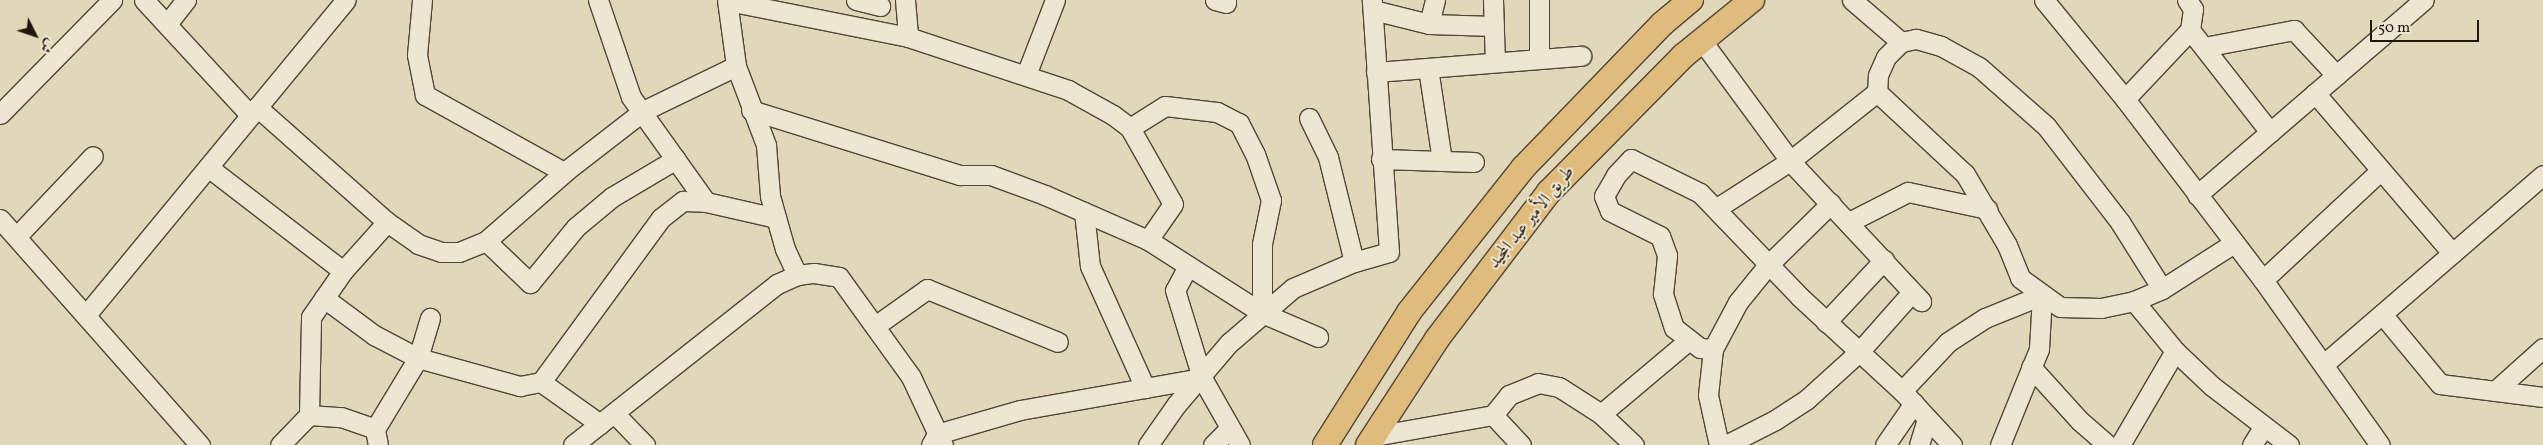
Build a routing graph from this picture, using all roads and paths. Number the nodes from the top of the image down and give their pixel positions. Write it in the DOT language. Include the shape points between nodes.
graph roads {
  1 [pos="112,0"];
  2 [pos="144,0"];
  3 [pos="186,0"];
  4 [pos="346,0"];
  5 [pos="422,0"];
  6 [pos="598,0"];
  7 [pos="728,0"];
  8 [pos="856,0"];
  9 [pos="905,0"];
  10 [pos="1055,0"];
  11 [pos="1215,0"];
  12 [pos="1226,0"];
  13 [pos="1434,0"];
  14 [pos="1493,0"];
  15 [pos="1539,0"];
  16 [pos="1691,0"];
  17 [pos="1752,0"];
  18 [pos="1852,0"];
  19 [pos="2044,0"];
  20 [pos="2187,0"];
  21 [pos="2424,0"];
  22 [pos="1372,5"];
  23 [pos="880,6"];
  24 [pos="167,24"];
  25 [pos="1429,24"];
  26 [pos="1494,26"];
  27 [pos="2190,30"];
  28 [pos="908,37"];
  29 [pos="1702,40"];
  30 [pos="1901,42"];
  31 [pos="2204,47"];
  32 [pos="1581,56"];
  33 [pos="1539,58"];
  34 [pos="1495,62"];
  35 [pos="736,66"];
  36 [pos="1428,68"];
  37 [pos="1376,72"];
  38 [pos="1026,75"];
  39 [pos="2336,75"];
  40 [pos="1877,92"];
  41 [pos="2315,93"];
  42 [pos="2125,99"];
  43 [pos="751,110"];
  44 [pos="254,111"];
  45 [pos="644,111"];
  46 [pos="0,114"];
  47 [pos="1309,118"];
  48 [pos="1130,128"];
  49 [pos="2270,132"];
  50 [pos="93,156"];
  51 [pos="676,158"];
  52 [pos="1382,159"];
  53 [pos="1442,161"];
  54 [pos="1790,161"];
  55 [pos="1474,162"];
  56 [pos="208,167"];
  57 [pos="2380,170"];
  58 [pos="564,172"];
  59 [pos="2543,176"];
  60 [pos="2197,195"];
  61 [pos="706,202"];
  62 [pos="1831,203"];
  63 [pos="1717,208"];
  64 [pos="1987,209"];
  65 [pos="1084,212"];
  66 [pos="776,218"];
  67 [pos="0,219"];
  68 [pos="387,222"];
  69 [pos="1849,222"];
  70 [pos="17,236"];
  71 [pos="1148,240"];
  72 [pos="486,241"];
  73 [pos="2234,242"];
  74 [pos="2452,254"];
  75 [pos="1884,260"];
  76 [pos="1354,262"];
  77 [pos="1768,265"];
  78 [pos="1188,266"];
  79 [pos="343,270"];
  80 [pos="797,275"];
  81 [pos="2263,280"];
  82 [pos="2162,288"];
  83 [pos="2042,295"];
  84 [pos="324,298"];
  85 [pos="2134,301"];
  86 [pos="1262,313"];
  87 [pos="2382,314"];
  88 [pos="86,315"];
  89 [pos="430,318"];
  90 [pos="1826,322"];
  91 [pos="875,326"];
  92 [pos="1318,337"];
  93 [pos="1690,340"];
  94 [pos="1058,342"];
  95 [pos="2543,348"];
  96 [pos="1713,349"];
  97 [pos="2175,351"];
  98 [pos="1859,352"];
  99 [pos="418,358"];
  100 [pos="2324,364"];
  101 [pos="2031,367"];
  102 [pos="1202,378"];
  103 [pos="541,382"];
  104 [pos="1145,388"];
  105 [pos="2495,391"];
  106 [pos="1908,397"];
  107 [pos="2543,397"];
  108 [pos="1601,414"];
  109 [pos="309,415"];
  110 [pos="1493,415"];
  111 [pos="607,418"];
  112 [pos="1927,418"];
  113 [pos="2264,426"];
  114 [pos="1230,428"];
  115 [pos="377,437"];
  116 [pos="1371,440"];
  117 [pos="937,441"];
  118 [pos="200,445"];
  119 [pos="280,445"];
  120 [pos="573,445"];
  121 [pos="645,445"];
  122 [pos="1148,445"];
  123 [pos="1213,445"];
  124 [pos="1240,445"];
  125 [pos="1325,445"];
  126 [pos="1521,445"];
  127 [pos="1634,445"];
  128 [pos="1719,445"];
  129 [pos="1726,445"];
  130 [pos="1885,445"];
  131 [pos="1919,445"];
  132 [pos="1952,445"];
  133 [pos="2000,445"];
  134 [pos="2108,445"];
  135 [pos="2120,445"];
  136 [pos="2252,445"];
  137 [pos="2289,445"];
  138 [pos="2380,445"];
  1 -- 46 [label="street"];
  2 -- 24 [label="street"];
  3 -- 24 [label="street"];
  4 -- 44 [label="street"];
  5 -- 58 [label="street" via="417,55 425,95"];
  6 -- 45 [label="street" via="630,97"];
  7 -- 28 [label="street"];
  7 -- 35 [label="street"];
  8 -- 23 [label="street"];
  9 -- 28 [label="street"];
  10 -- 38 [label="street"];
  11 -- 12 [label="street" via="1226,3"];
  13 -- 25 [label="street"];
  14 -- 26 [label="street"];
  15 -- 33 [label="street"];
  16 -- 125 [label="main road, طريق الأمير عبد المجيد" via="1662,24 1523,168 1409,312"];
  17 -- 29 [label="main road, طريق الأمير عبد المجيد"];
  18 -- 30 [label="street"];
  19 -- 42 [label="street"];
  20 -- 27 [label="street" via="2193,9"];
  21 -- 39 [label="street"];
  22 -- 25 [label="street"];
  22 -- 37 [label="street"];
  24 -- 44 [label="street"];
  25 -- 26 [label="street"];
  26 -- 34 [label="street"];
  27 -- 31 [label="street"];
  27 -- 42 [label="street"];
  28 -- 38 [label="street"];
  29 -- 54 [label="street"];
  29 -- 116 [label="main road, طريق الأمير عبد المجيد" via="1549,192 1437,339"];
  30 -- 40 [label="street" via="1886,57 1878,75"];
  30 -- 82 [label="street" via="1916,39 1941,46 1979,67 2046,126 2120,222"];
  31 -- 39 [label="street" via="2294,30"];
  31 -- 49 [label="street"];
  32 -- 33 [label="street"];
  33 -- 34 [label="street"];
  34 -- 36 [label="street"];
  35 -- 43 [label="street"];
  35 -- 45 [label="street"];
  36 -- 37 [label="street"];
  36 -- 53 [label="street"];
  37 -- 52 [label="street"];
  38 -- 48 [label="street" via="1068,90"];
  39 -- 41 [label="street"];
  40 -- 54 [label="street"];
  40 -- 64 [label="street" via="1965,174"];
  41 -- 49 [label="street"];
  41 -- 57 [label="street"];
  42 -- 60 [label="street"];
  43 -- 65 [label="street" via="960,175 991,175"];
  43 -- 66 [label="street" via="766,145 770,196"];
  44 -- 56 [label="street"];
  44 -- 68 [label="street"];
  45 -- 51 [label="street"];
  45 -- 58 [label="street"];
  47 -- 76 [label="street" via="1328,158"];
  48 -- 71 [label="street" via="1173,204"];
  48 -- 86 [label="street" via="1165,106 1217,112 1239,123 1255,154 1271,200 1262,244"];
  49 -- 60 [label="street"];
  50 -- 70 [label="street"];
  51 -- 61 [label="street"];
  51 -- 72 [label="street" via="612,196 576,227 530,283"];
  52 -- 53 [label="street"];
  52 -- 76 [label="street" via="1389,252"];
  53 -- 55 [label="street"];
  54 -- 62 [label="street"];
  54 -- 63 [label="street"];
  56 -- 79 [label="street"];
  56 -- 88 [label="street"];
  57 -- 74 [label="street"];
  57 -- 81 [label="street"];
  58 -- 72 [label="street"];
  59 -- 74 [label="street"];
  60 -- 73 [label="street"];
  61 -- 66 [label="street"];
  61 -- 103 [label="street" via="682,201 661,218"];
  62 -- 69 [label="street"];
  62 -- 77 [label="street"];
  63 -- 77 [label="street" via="1730,228"];
  63 -- 93 [label="street" via="1700,193 1631,159 1616,175 1604,196 1610,211 1660,236 1667,255 1662,294 1674,328"];
  64 -- 69 [label="street" via="1908,192"];
  64 -- 83 [label="street" via="2020,278"];
  65 -- 71 [label="street"];
  65 -- 104 [label="street" via="1090,266"];
  66 -- 80 [label="street"];
  67 -- 70 [label="street"];
  68 -- 72 [label="street" via="418,244 441,252 459,252"];
  68 -- 79 [label="street"];
  69 -- 75 [label="street"];
  70 -- 88 [label="street"];
  71 -- 78 [label="street"];
  73 -- 81 [label="street"];
  73 -- 82 [label="street"];
  74 -- 87 [label="street"];
  75 -- 90 [label="street"];
  75 -- 98 [label="street" via="1916,296"];
  76 -- 86 [label="street" via="1293,288"];
  77 -- 90 [label="street"];
  77 -- 96 [label="street" via="1738,302"];
  78 -- 86 [label="street"];
  78 -- 102 [label="street" via="1175,290"];
  79 -- 84 [label="street"];
  80 -- 91 [label="street" via="814,273 839,277"];
  80 -- 111 [label="street" via="777,284"];
  81 -- 100 [label="street"];
  82 -- 85 [label="street"];
  83 -- 85 [label="street" via="2060,307 2101,308"];
  83 -- 101 [label="street" via="2038,349"];
  83 -- 106 [label="street" via="1985,318 1948,342"];
  84 -- 99 [label="street" via="374,336"];
  84 -- 109 [label="street" via="311,317"];
  85 -- 97 [label="street"];
  86 -- 92 [label="street"];
  86 -- 102 [label="street" via="1229,343"];
  87 -- 100 [label="street"];
  87 -- 105 [label="street" via="2440,384"];
  88 -- 118 [label="street"];
  89 -- 99 [label="street"];
  90 -- 98 [label="street"];
  91 -- 94 [label="street" via="927,289"];
  91 -- 117 [label="street" via="911,377"];
  93 -- 96 [label="street" via="1700,348"];
  93 -- 108 [label="street"];
  95 -- 105 [label="street"];
  96 -- 128 [label="street" via="1708,395"];
  97 -- 113 [label="street" via="2212,386"];
  97 -- 135 [label="street"];
  98 -- 106 [label="street"];
  98 -- 129 [label="street" via="1807,399"];
  99 -- 103 [label="street" via="520,386"];
  99 -- 115 [label="street"];
  100 -- 138 [label="street"];
  101 -- 133 [label="street"];
  101 -- 134 [label="street" via="2080,421"];
  102 -- 104 [label="street"];
  102 -- 114 [label="street"];
  102 -- 122 [label="street" via="1176,405"];
  103 -- 111 [label="street"];
  104 -- 117 [label="street" via="1020,410"];
  105 -- 107 [label="street"];
  106 -- 112 [label="street"];
  106 -- 130 [label="street"];
  108 -- 110 [label="street" via="1559,387 1538,382 1509,395"];
  108 -- 127 [label="street"];
  109 -- 115 [label="street" via="341,417"];
  109 -- 119 [label="street"];
  110 -- 116 [label="street"];
  110 -- 126 [label="street"];
  111 -- 120 [label="street"];
  111 -- 121 [label="street"];
  112 -- 131 [label="street"];
  112 -- 132 [label="street"];
  113 -- 136 [label="street"];
  113 -- 137 [label="street"];
  114 -- 123 [label="street"];
  114 -- 124 [label="street"];
}
